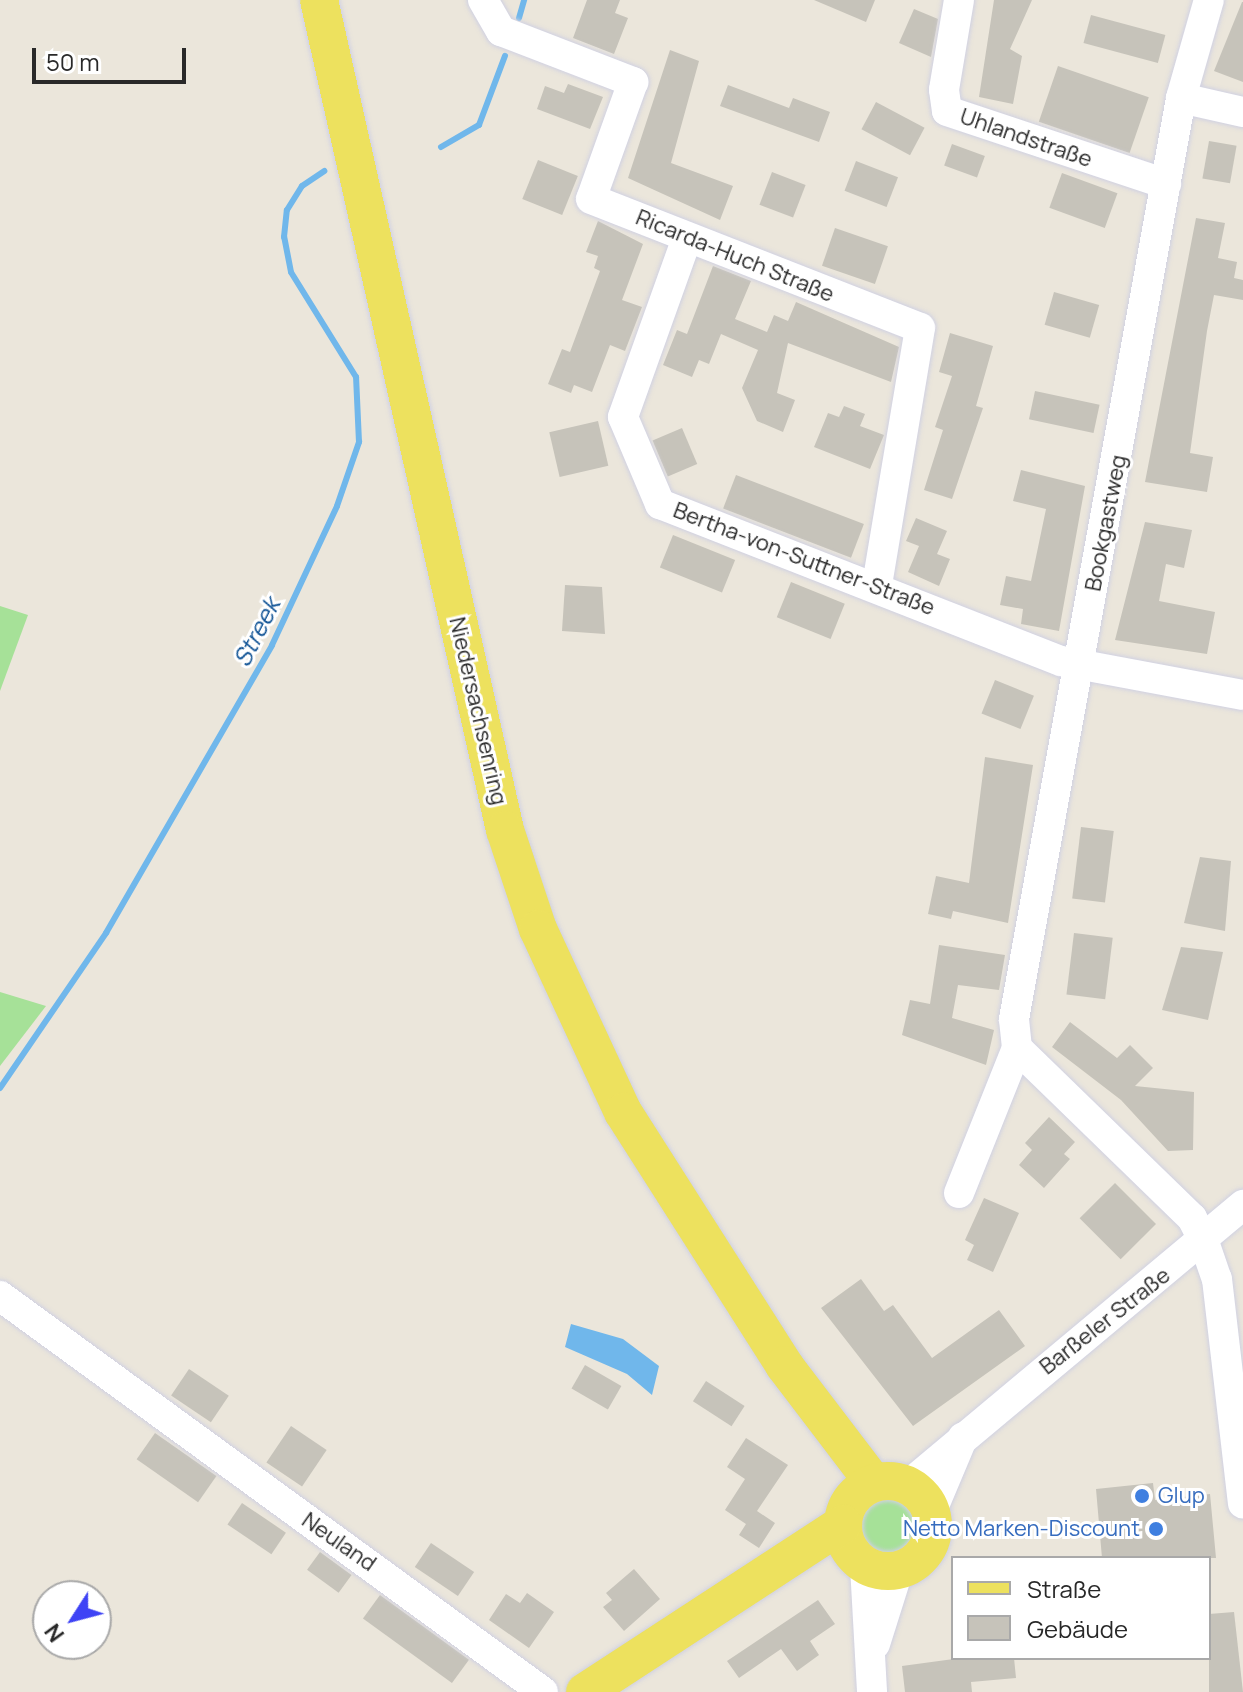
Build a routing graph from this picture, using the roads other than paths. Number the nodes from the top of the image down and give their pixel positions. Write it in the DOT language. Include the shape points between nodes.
graph roads {
  1 [pos="319,0"];
  2 [pos="483,0"];
  3 [pos="1209,0"];
  4 [pos="963,1"];
  5 [pos="1181,98"];
  6 [pos="1243,112"];
  7 [pos="1166,184"];
  8 [pos="687,238"];
  9 [pos="877,584"];
  10 [pos="1079,665"];
  11 [pos="1243,695"];
  12 [pos="1017,1048"];
  13 [pos="959,1193"];
  14 [pos="1243,1205"];
  15 [pos="1204,1242"];
  16 [pos="0,1296"];
  17 [pos="1232,1319"];
  18 [pos="1243,1503"];
  19 [pos="878,1524"];
  20 [pos="543,1692"];
  21 [pos="585,1692"];
  22 [pos="872,1692"];
  1 -- 19 [label="main road, Niedersachsenring" via="505,830 538,929 623,1112"];
  2 -- 8 [label="street, Ricarda-Huch Straße" via="501,31 633,82 591,199"];
  3 -- 5 [label="street, Bookgastweg"];
  4 -- 7 [label="street, Uhlandstraße" via="944,90 947,111"];
  5 -- 6 [label="street"];
  5 -- 7 [label="street, Bookgastweg"];
  7 -- 10 [label="street, Bookgastweg"];
  8 -- 9 [label="street, Ricarda-Huch Straße" via="920,328"];
  8 -- 9 [label="street, Bertha-von-Suttner-Straße" via="623,417 660,504 846,579"];
  9 -- 10 [label="street, Bertha-von-Suttner-Straße"];
  10 -- 11 [label="street, Bertha-von-Suttner-Straße"];
  10 -- 12 [label="street, Bookgastweg" via="1014,1019"];
  12 -- 13 [label="street, Bookgastweg"];
  12 -- 15 [label="street" via="1192,1218"];
  14 -- 15 [label="street, Barßeler Straße"];
  15 -- 17 [label="street"];
  15 -- 19 [label="street, Barßeler Straße" via="964,1434"];
  16 -- 20 [label="street, Neuland"];
  17 -- 18 [label="street"];
  19 -- 21 [label="main road" via="774,1574"];
  19 -- 22 [label="street"];
}
